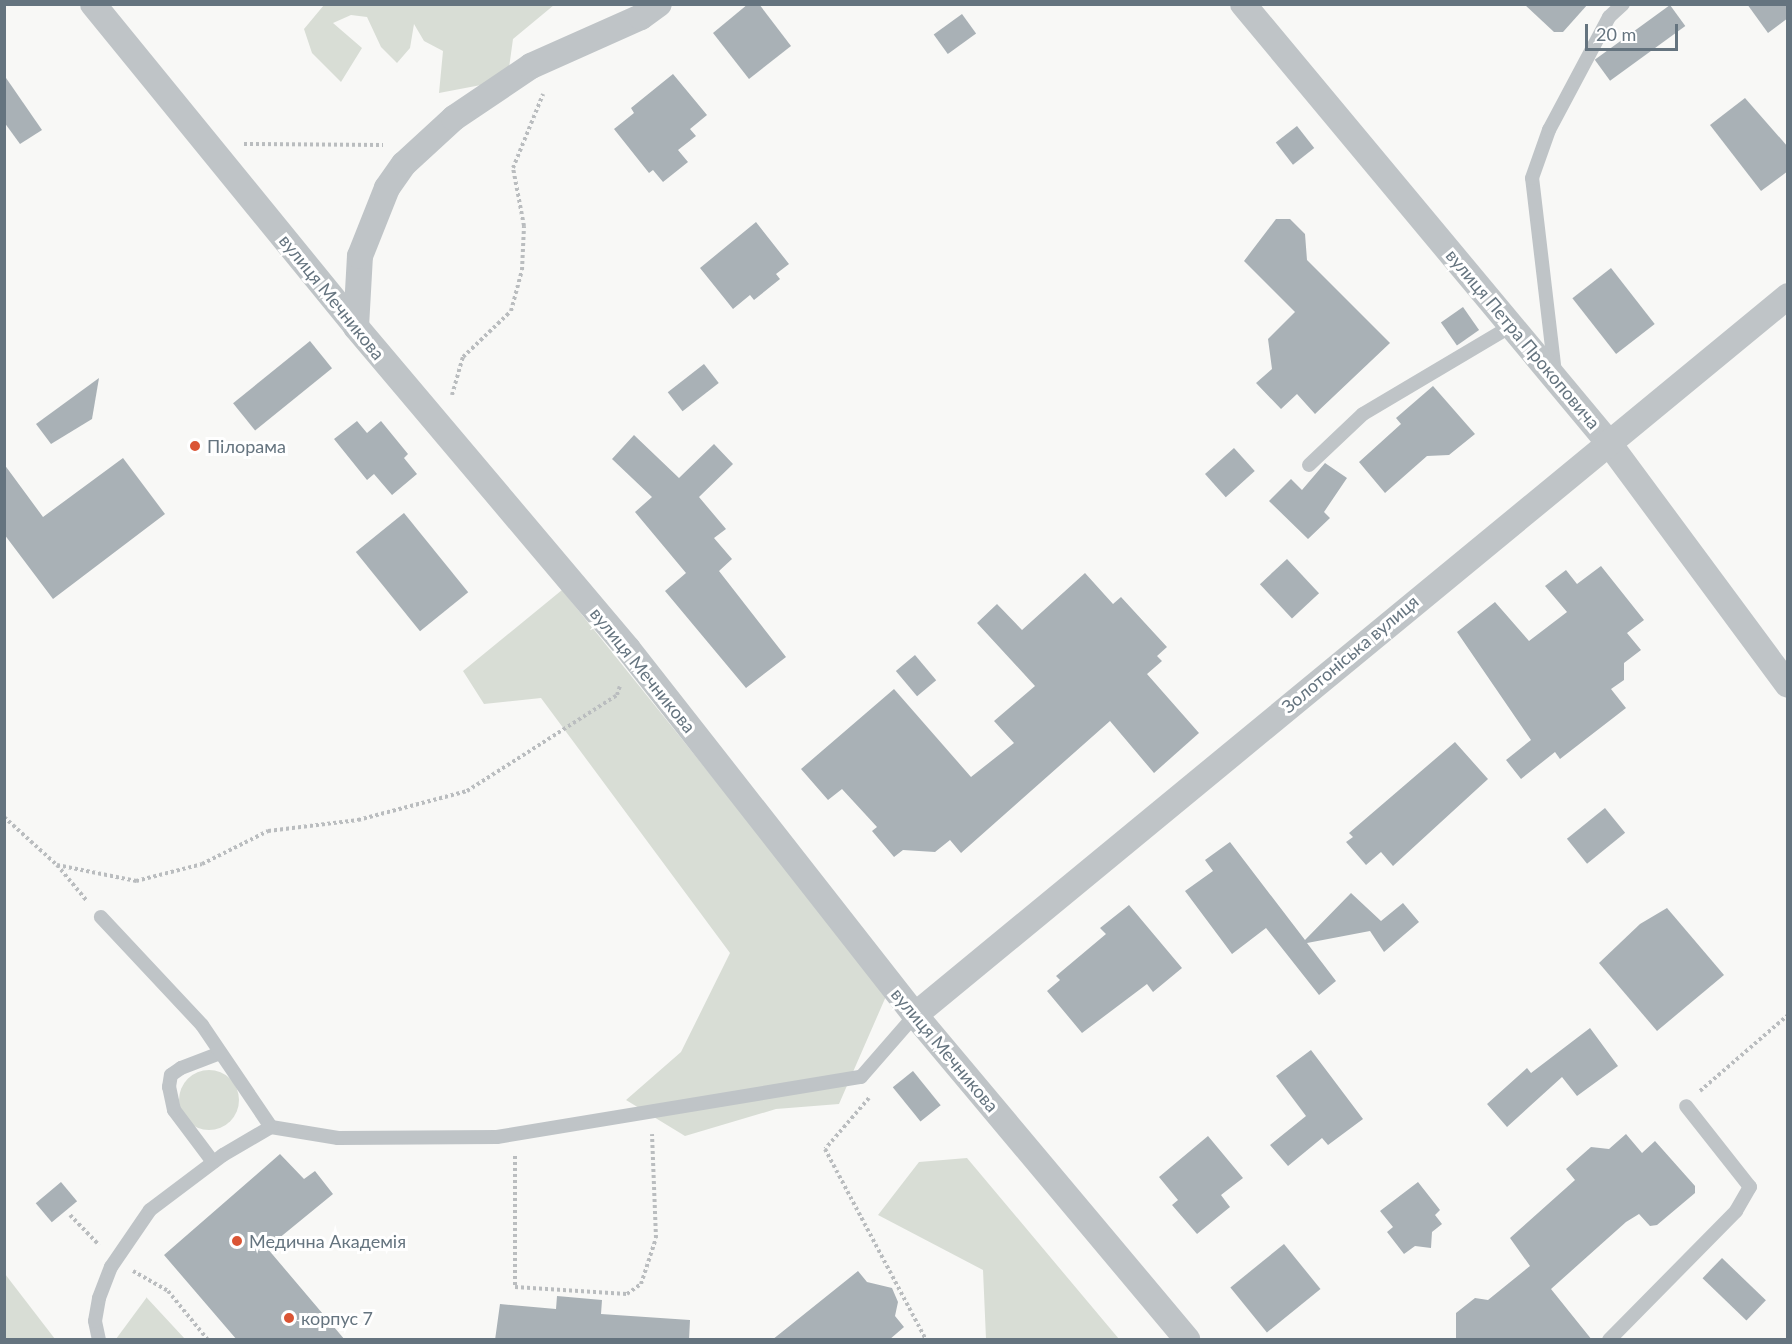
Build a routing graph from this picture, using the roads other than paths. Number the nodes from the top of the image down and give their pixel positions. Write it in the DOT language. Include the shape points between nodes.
graph roads {
  1 [pos="93,4"];
  2 [pos="659,4"];
  3 [pos="1244,4"];
  4 [pos="1623,4"];
  5 [pos="1788,296"];
  6 [pos="1511,326"];
  7 [pos="356,327"];
  8 [pos="1555,378"];
  9 [pos="1608,441"];
  10 [pos="1309,465"];
  11 [pos="1788,685"];
  12 [pos="101,917"];
  13 [pos="915,1015"];
  14 [pos="220,1053"];
  15 [pos="1686,1106"];
  16 [pos="271,1127"];
  17 [pos="213,1162"];
  18 [pos="99,1340"];
  19 [pos="1188,1340"];
  20 [pos="1609,1340"];
  1 -- 7 [label="street, вулиця Мечникова"];
  2 -- 7 [label="street" via="641,17 560,51 478,99 427,140 394,175 377,208 357,272"];
  3 -- 6 [label="street, вулиця Петра Прокоповича"];
  4 -- 8 [label="lane" via="1609,17 1563,103 1532,178"];
  5 -- 9 [label="street, Золотоніська вулиця"];
  6 -- 8 [label="street, вулиця Петра Прокоповича"];
  6 -- 10 [label="lane" via="1363,414"];
  7 -- 13 [label="street, вулиця Мечникова" via="628,649"];
  8 -- 9 [label="street, вулиця Петра Прокоповича"];
  9 -- 11 [label="street, вулиця Петра Прокоповича"];
  9 -- 13 [label="street, Золотоніська вулиця"];
  12 -- 14 [label="lane" via="202,1025"];
  13 -- 16 [label="lane" via="861,1077 515,1134 338,1138 302,1136"];
  13 -- 19 [label="street, вулиця Мечникова"];
  14 -- 16 [label="lane"];
  14 -- 17 [label="lane" via="181,1068 171,1075 168,1087 174,1110"];
  15 -- 20 [label="lane" via="1750,1187 1737,1211"];
  16 -- 17 [label="lane"];
  17 -- 18 [label="lane" via="150,1210 115,1260 99,1298 95,1321"];
}
